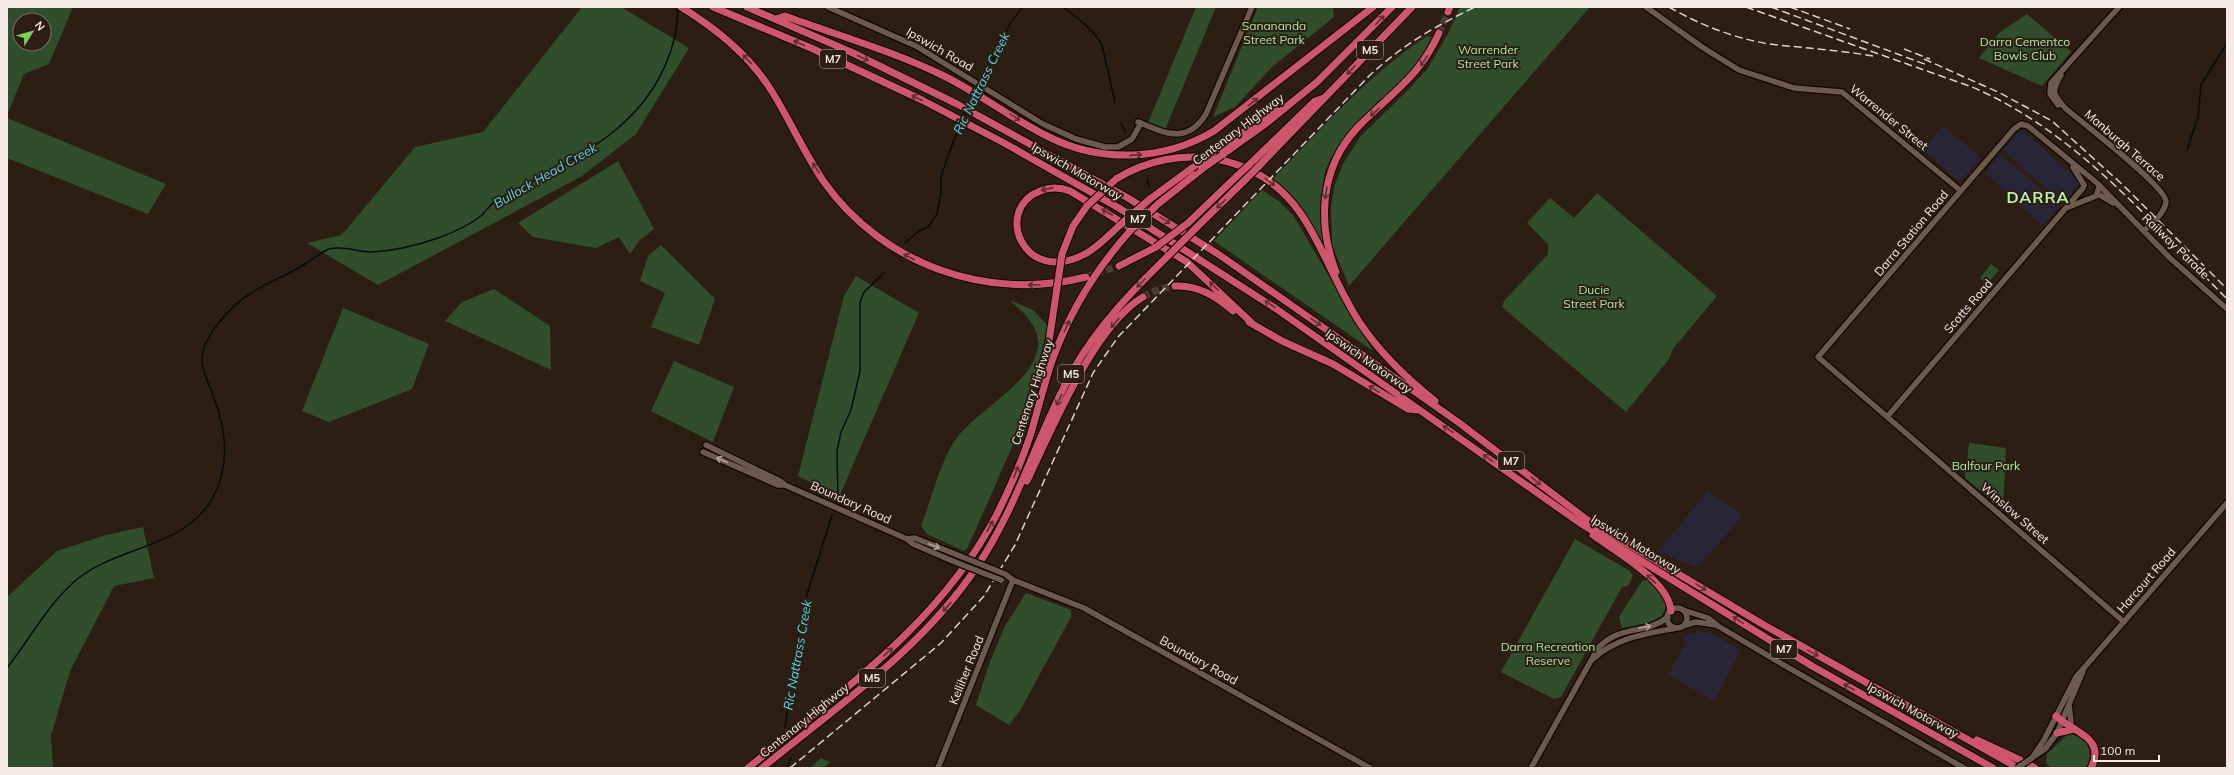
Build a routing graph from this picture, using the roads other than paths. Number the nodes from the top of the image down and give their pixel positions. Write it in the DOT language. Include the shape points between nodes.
graph roads {
  1 [pos="681,7"];
  2 [pos="713,7"];
  3 [pos="747,7"];
  4 [pos="828,7"];
  5 [pos="1252,7"];
  6 [pos="1373,7"];
  7 [pos="1392,7"];
  8 [pos="1412,7"];
  9 [pos="1646,7"];
  10 [pos="2119,7"];
  11 [pos="776,19"];
  12 [pos="1440,34"];
  13 [pos="1324,97"];
  14 [pos="1292,103"];
  15 [pos="2070,161"];
  16 [pos="2092,181"];
  17 [pos="2084,187"];
  18 [pos="2099,187"];
  19 [pos="1961,191"];
  20 [pos="2098,194"];
  21 [pos="2091,197"];
  22 [pos="2066,208"];
  23 [pos="2127,214"];
  24 [pos="2144,231"];
  25 [pos="1119,266"];
  26 [pos="1086,277"];
  27 [pos="1338,284"];
  28 [pos="1175,286"];
  29 [pos="1144,297"];
  30 [pos="2227,309"];
  31 [pos="1254,325"];
  32 [pos="1818,357"];
  33 [pos="1043,389"];
  34 [pos="1421,410"];
  35 [pos="1887,417"];
  36 [pos="1458,422"];
  37 [pos="706,445"];
  38 [pos="703,452"];
  39 [pos="785,485"];
  40 [pos="2227,503"];
  41 [pos="1007,515"];
  42 [pos="1580,523"];
  43 [pos="907,539"];
  44 [pos="1013,580"];
  45 [pos="1683,610"];
  46 [pos="1669,614"];
  47 [pos="2124,622"];
  48 [pos="1684,625"];
  49 [pos="1718,626"];
  50 [pos="1676,628"];
  51 [pos="1588,663"];
  52 [pos="2083,671"];
  53 [pos="2068,705"];
  54 [pos="2056,716"];
  55 [pos="2061,722"];
  56 [pos="2072,722"];
  57 [pos="2074,729"];
  58 [pos="2057,733"];
  59 [pos="1967,739"];
  60 [pos="2032,758"];
  61 [pos="2020,760"];
  62 [pos="2015,766"];
  63 [pos="748,768"];
  64 [pos="762,768"];
  65 [pos="938,768"];
  66 [pos="1370,768"];
  67 [pos="1531,768"];
  68 [pos="1964,768"];
  69 [pos="1993,768"];
  70 [pos="2091,768"];
  26 -- 1 [label="highway, one-way" via="1037,285 980,281 932,268 889,245 864,226 834,195 817,171 764,79 730,42"];
  34 -- 2 [label="highway, Ipswich Motorway / M7, one-way" via="1275,308 1162,234 1068,178 952,115 840,62"];
  3 -- 11 [label="highway, Ipswich Motorway / M7"];
  4 -- 5 [label="street, Ipswich Road" via="916,46 1063,134 1113,148 1125,144 1136,133 1139,122 1172,135 1193,130 1200,124"];
  11 -- 6 [label="highway, one-way" via="785,16 917,64 982,96 1038,132 1077,148 1119,155 1162,152 1195,141 1231,120"];
  14 -- 7 [label="highway, Centenary Highway / M5, one-way" via="1342,59"];
  8 -- 13 [label="highway, Centenary Highway / M5, one-way"];
  9 -- 19 [label="street, Warrender Street" via="1739,70 1794,88 1842,92"];
  10 -- 24 [label="street, Manburgh Terrace" via="2049,88 2065,108 2162,192 2166,201 2163,210"];
  11 -- 36 [label="highway, Ipswich Motorway / M7, one-way" via="864,58 974,112 1096,179 1193,238"];
  12 -- 27 [label="highway, one-way" via="1413,76 1358,128 1334,164 1327,185 1324,222"];
  13 -- 25 [label="highway, bridge" via="1315,101 1188,223 1156,247"];
  13 -- 41 [label="highway, Centenary Highway / M5, one-way, bridge" via="1258,167 1121,303 1103,325 1080,358 1065,386"];
  31 -- 14 [label="highway, one-way, bridge" via="1187,262 1070,191 1052,188 1032,195 1020,210 1017,223 1020,240 1027,250 1043,261 1057,263 1085,254 1120,225 1150,199 1192,168 1283,105"];
  33 -- 14 [label="highway, Centenary Highway / M5, one-way, bridge" via="1059,343 1078,303 1098,271 1130,231 1158,204 1202,169"];
  15 -- 16 [label="street"];
  15 -- 17 [label="street"];
  15 -- 19 [label="street, Darra Station Road" via="2028,126 2021,124"];
  16 -- 17 [label="street"];
  16 -- 18 [label="street"];
  17 -- 21 [label="street" via="2085,194"];
  17 -- 22 [label="street, Scotts Road"];
  18 -- 20 [label="street"];
  18 -- 23 [label="street, Railway Parade"];
  19 -- 32 [label="street, Darra Station Road"];
  20 -- 21 [label="street"];
  20 -- 23 [label="street, Railway Parade"];
  21 -- 22 [label="street, Scotts Road"];
  22 -- 35 [label="street, Scotts Road"];
  23 -- 24 [label="street, Railway Parade"];
  24 -- 30 [label="street, Railway Parade"];
  33 -- 27 [label="highway, one-way, bridge" via="1042,376 1062,254 1074,226 1087,206 1116,179 1147,163 1179,156 1212,158 1243,166 1267,180 1295,205"];
  27 -- 36 [label="highway" via="1360,322 1385,355 1416,386 1455,416"];
  28 -- 31 [label="highway" via="1190,287 1213,295"];
  29 -- 41 [label="highway, one-way" via="1134,303 1119,319 1083,370 1014,509"];
  34 -- 31 [label="highway, one-way" via="1408,409 1333,364"];
  32 -- 35 [label="street, Winslow Street"];
  63 -- 33 [label="highway, Centenary Highway / M5, one-way" via="892,649 944,594 987,531 1008,491 1026,448"];
  42 -- 34 [label="highway, Ipswich Motorway / M7, one-way"];
  35 -- 47 [label="street, Winslow Street"];
  36 -- 59 [label="highway, Ipswich Motorway / M7, one-way" via="1592,523 1764,625"];
  37 -- 39 [label="street, Boundary Road"];
  39 -- 38 [label="street, Boundary Road, one-way" via="778,485"];
  39 -- 43 [label="street, Boundary Road"];
  40 -- 47 [label="street, Harcourt Road"];
  41 -- 64 [label="highway, Centenary Highway / M5, one-way" via="971,576 919,637"];
  46 -- 42 [label="highway, one-way" via="1669,599 1654,582"];
  69 -- 42 [label="highway, Ipswich Motorway / M7, one-way" via="1812,666"];
  43 -- 44 [label="street, Boundary Road, one-way, bridge" via="915,538 1005,574"];
  43 -- 44 [label="street, Boundary Road, bridge" via="912,544 1001,580"];
  44 -- 65 [label="street, Kelliher Road"];
  44 -- 66 [label="street, Boundary Road" via="1084,608"];
  45 -- 46 [label="street" via="1677,608"];
  45 -- 48 [label="street" via="1687,616"];
  45 -- 49 [label="street" via="1703,615"];
  46 -- 50 [label="street" via="1668,623"];
  51 -- 46 [label="street, one-way" via="1608,638 1620,632 1655,625"];
  47 -- 52 [label="street, Harcourt Road"];
  48 -- 49 [label="street" via="1696,622"];
  48 -- 50 [label="street"];
  49 -- 68 [label="street"];
  50 -- 51 [label="street" via="1622,640 1606,648"];
  51 -- 67 [label="street"];
  52 -- 53 [label="street, Harcourt Road"];
  52 -- 54 [label="street, Harcourt Road" via="2072,683"];
  53 -- 55 [label="street, Harcourt Road"];
  53 -- 56 [label="street"];
  54 -- 55 [label="highway"];
  54 -- 60 [label="street, Harcourt Road"];
  55 -- 57 [label="highway"];
  55 -- 58 [label="street, Harcourt Road"];
  57 -- 58 [label="highway"];
  57 -- 70 [label="highway" via="2087,737 2093,745 2095,756"];
  58 -- 60 [label="street, Harcourt Road" via="2046,749"];
  59 -- 61 [label="highway" via="1974,738"];
  59 -- 62 [label="highway, Ipswich Motorway / M7"];
  60 -- 62 [label="street, Harcourt Road, bridge"];
}
